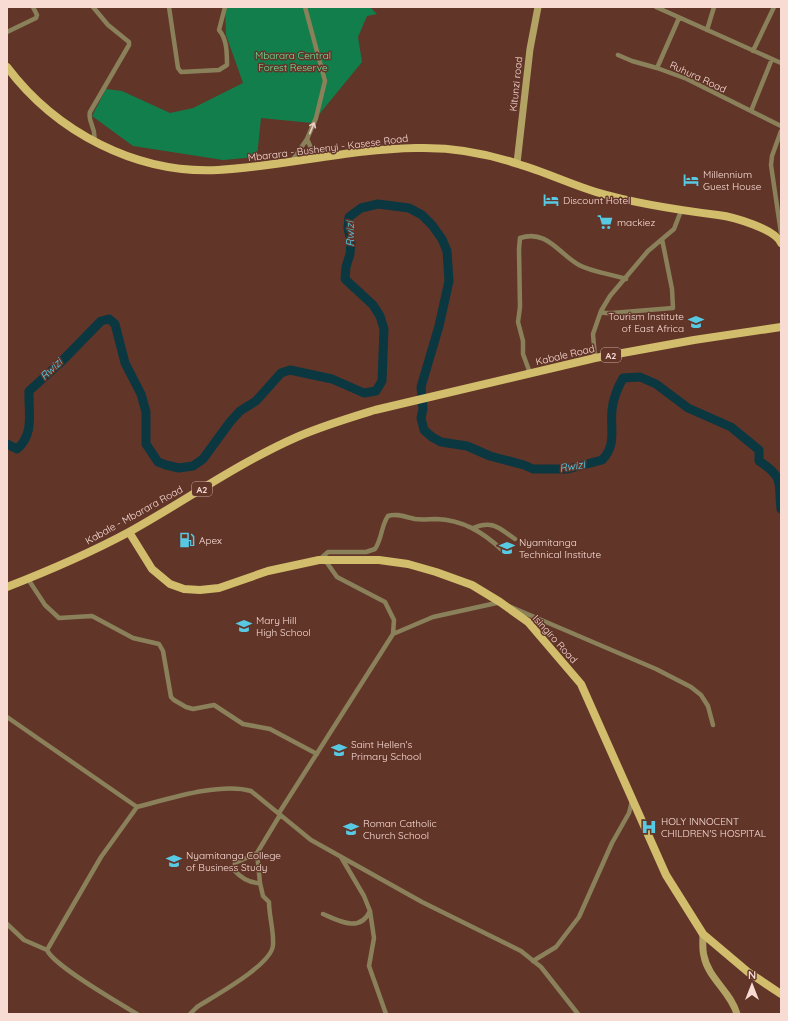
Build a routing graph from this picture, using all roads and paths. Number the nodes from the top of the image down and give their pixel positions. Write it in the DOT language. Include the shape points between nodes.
graph roads {
  1 [pos="33,7"];
  2 [pos="93,7"];
  3 [pos="169,7"];
  4 [pos="225,7"];
  5 [pos="305,7"];
  6 [pos="538,7"];
  7 [pos="656,7"];
  8 [pos="714,7"];
  9 [pos="774,7"];
  10 [pos="679,18"];
  11 [pos="707,30"];
  12 [pos="7,32"];
  13 [pos="752,51"];
  14 [pos="618,55"];
  15 [pos="772,60"];
  16 [pos="781,63"];
  17 [pos="7,67"];
  18 [pos="657,68"];
  19 [pos="751,111"];
  20 [pos="781,126"];
  21 [pos="781,132"];
  22 [pos="307,139"];
  23 [pos="94,142"];
  24 [pos="316,159"];
  25 [pos="292,161"];
  26 [pos="517,163"];
  27 [pos="774,191"];
  28 [pos="781,193"];
  29 [pos="680,211"];
  30 [pos="781,237"];
  31 [pos="662,239"];
  32 [pos="626,279"];
  33 [pos="601,311"];
  34 [pos="781,327"];
  35 [pos="595,358"];
  36 [pos="530,373"];
  37 [pos="402,404"];
  38 [pos="473,528"];
  39 [pos="129,532"];
  40 [pos="515,540"];
  41 [pos="502,550"];
  42 [pos="322,560"];
  43 [pos="28,579"];
  44 [pos="7,587"];
  45 [pos="500,602"];
  46 [pos="393,634"];
  47 [pos="7,717"];
  48 [pos="713,725"];
  49 [pos="317,754"];
  50 [pos="633,799"];
  51 [pos="137,806"];
  52 [pos="280,814"];
  53 [pos="257,853"];
  54 [pos="341,856"];
  55 [pos="260,883"];
  56 [pos="370,911"];
  57 [pos="323,914"];
  58 [pos="7,924"];
  59 [pos="703,934"];
  60 [pos="47,950"];
  61 [pos="533,961"];
  62 [pos="781,994"];
  63 [pos="137,1014"];
  64 [pos="190,1014"];
  65 [pos="386,1014"];
  66 [pos="578,1014"];
  67 [pos="737,1014"];
  1 -- 12 [label="street" via="36,18"];
  2 -- 23 [label="street" via="129,42 88,117 95,134"];
  3 -- 4 [label="street" via="178,68 181,72 219,70 228,65 223,34 218,30"];
  22 -- 5 [label="street, one-way" via="316,118 325,81"];
  6 -- 26 [label="street, Kitunzi road" via="530,49"];
  7 -- 10 [label="street"];
  8 -- 11 [label="street"];
  9 -- 13 [label="street"];
  10 -- 11 [label="street"];
  10 -- 18 [label="street, Ruhura Road"];
  11 -- 13 [label="street"];
  13 -- 15 [label="street"];
  14 -- 18 [label="street"];
  15 -- 16 [label="street"];
  15 -- 19 [label="street"];
  17 -- 23 [label="main road, Mbarara - Bushenyi - Kasese Road" via="34,98 57,118"];
  18 -- 19 [label="street, Ruhura Road" via="687,79"];
  19 -- 20 [label="street, Ruhura Road"];
  21 -- 27 [label="street" via="772,156"];
  22 -- 24 [label="street"];
  22 -- 25 [label="street"];
  23 -- 25 [label="main road, Mbarara - Bushenyi - Kasese Road" via="116,152 176,168 220,170"];
  24 -- 25 [label="main road, Mbarara - Bushenyi - Kasese Road"];
  24 -- 26 [label="main road, Mbarara - Bushenyi - Kasese Road" via="416,148 473,153"];
  26 -- 29 [label="main road, Mbarara - Bushenyi - Kasese Road" via="598,193"];
  27 -- 28 [label="street"];
  27 -- 30 [label="street"];
  29 -- 30 [label="main road, Mbarara - Bushenyi - Kasese Road" via="738,215 760,223"];
  29 -- 31 [label="street" via="674,229"];
  31 -- 32 [label="street" via="648,251"];
  31 -- 33 [label="street" via="672,289 673,308 612,314"];
  32 -- 33 [label="street" via="610,296"];
  32 -- 36 [label="street" via="579,265 540,237 520,238 518,322 523,341 523,354"];
  33 -- 35 [label="street" via="592,334"];
  34 -- 35 [label="main road, Kabale Road / A2"];
  35 -- 36 [label="main road, Kabale Road / A2"];
  36 -- 37 [label="main road, Kabale Road / A2"];
  37 -- 39 [label="main road, Kabale - Mbarara Road / A2" via="343,420 297,437 262,454"];
  38 -- 40 [label="street" via="495,525"];
  38 -- 41 [label="street"];
  38 -- 42 [label="street" via="459,522 391,515 385,520 375,549 366,552 328,552"];
  39 -- 42 [label="main road, Isingiro Road" via="152,570 170,584 184,588 219,588 268,571"];
  39 -- 43 [label="main road, Kabale - Mbarara Road / A2"];
  42 -- 45 [label="main road, Isingiro Road" via="379,560 408,564 472,585"];
  42 -- 46 [label="street" via="337,577 385,602 394,620"];
  43 -- 44 [label="main road, Kabale - Mbarara Road / A2"];
  43 -- 49 [label="street" via="45,605 59,618 92,616 133,638 159,644 163,651 171,697 177,703 193,709 214,705 243,724 270,729"];
  45 -- 46 [label="street" via="433,617"];
  45 -- 48 [label="street" via="650,666 691,687 701,695 708,706"];
  45 -- 50 [label="main road, Isingiro Road" via="528,622 581,684"];
  46 -- 49 [label="street"];
  47 -- 51 [label="street"];
  49 -- 52 [label="street"];
  50 -- 59 [label="main road, Isingiro Road" via="666,875"];
  50 -- 61 [label="street" via="629,813 612,843 579,917 556,947"];
  51 -- 52 [label="street" via="213,790 241,788 251,791"];
  51 -- 60 [label="street" via="102,857"];
  52 -- 53 [label="street"];
  52 -- 54 [label="street" via="311,840"];
  53 -- 55 [label="street"];
  53 -- 55 [label="street" via="235,862 234,870 247,881"];
  54 -- 56 [label="street"];
  54 -- 61 [label="street" via="422,902 521,951"];
  55 -- 64 [label="street" via="263,896 269,902 273,947 255,970"];
  56 -- 57 [label="street" via="362,921 355,924 347,924"];
  56 -- 65 [label="street" via="374,938 369,966"];
  58 -- 60 [label="street" via="24,940"];
  59 -- 62 [label="main road, Isingiro Road" via="748,972"];
  59 -- 67 [label="street" via="707,965"];
  60 -- 63 [label="street" via="54,960"];
  61 -- 66 [label="street" via="541,967"];
}
